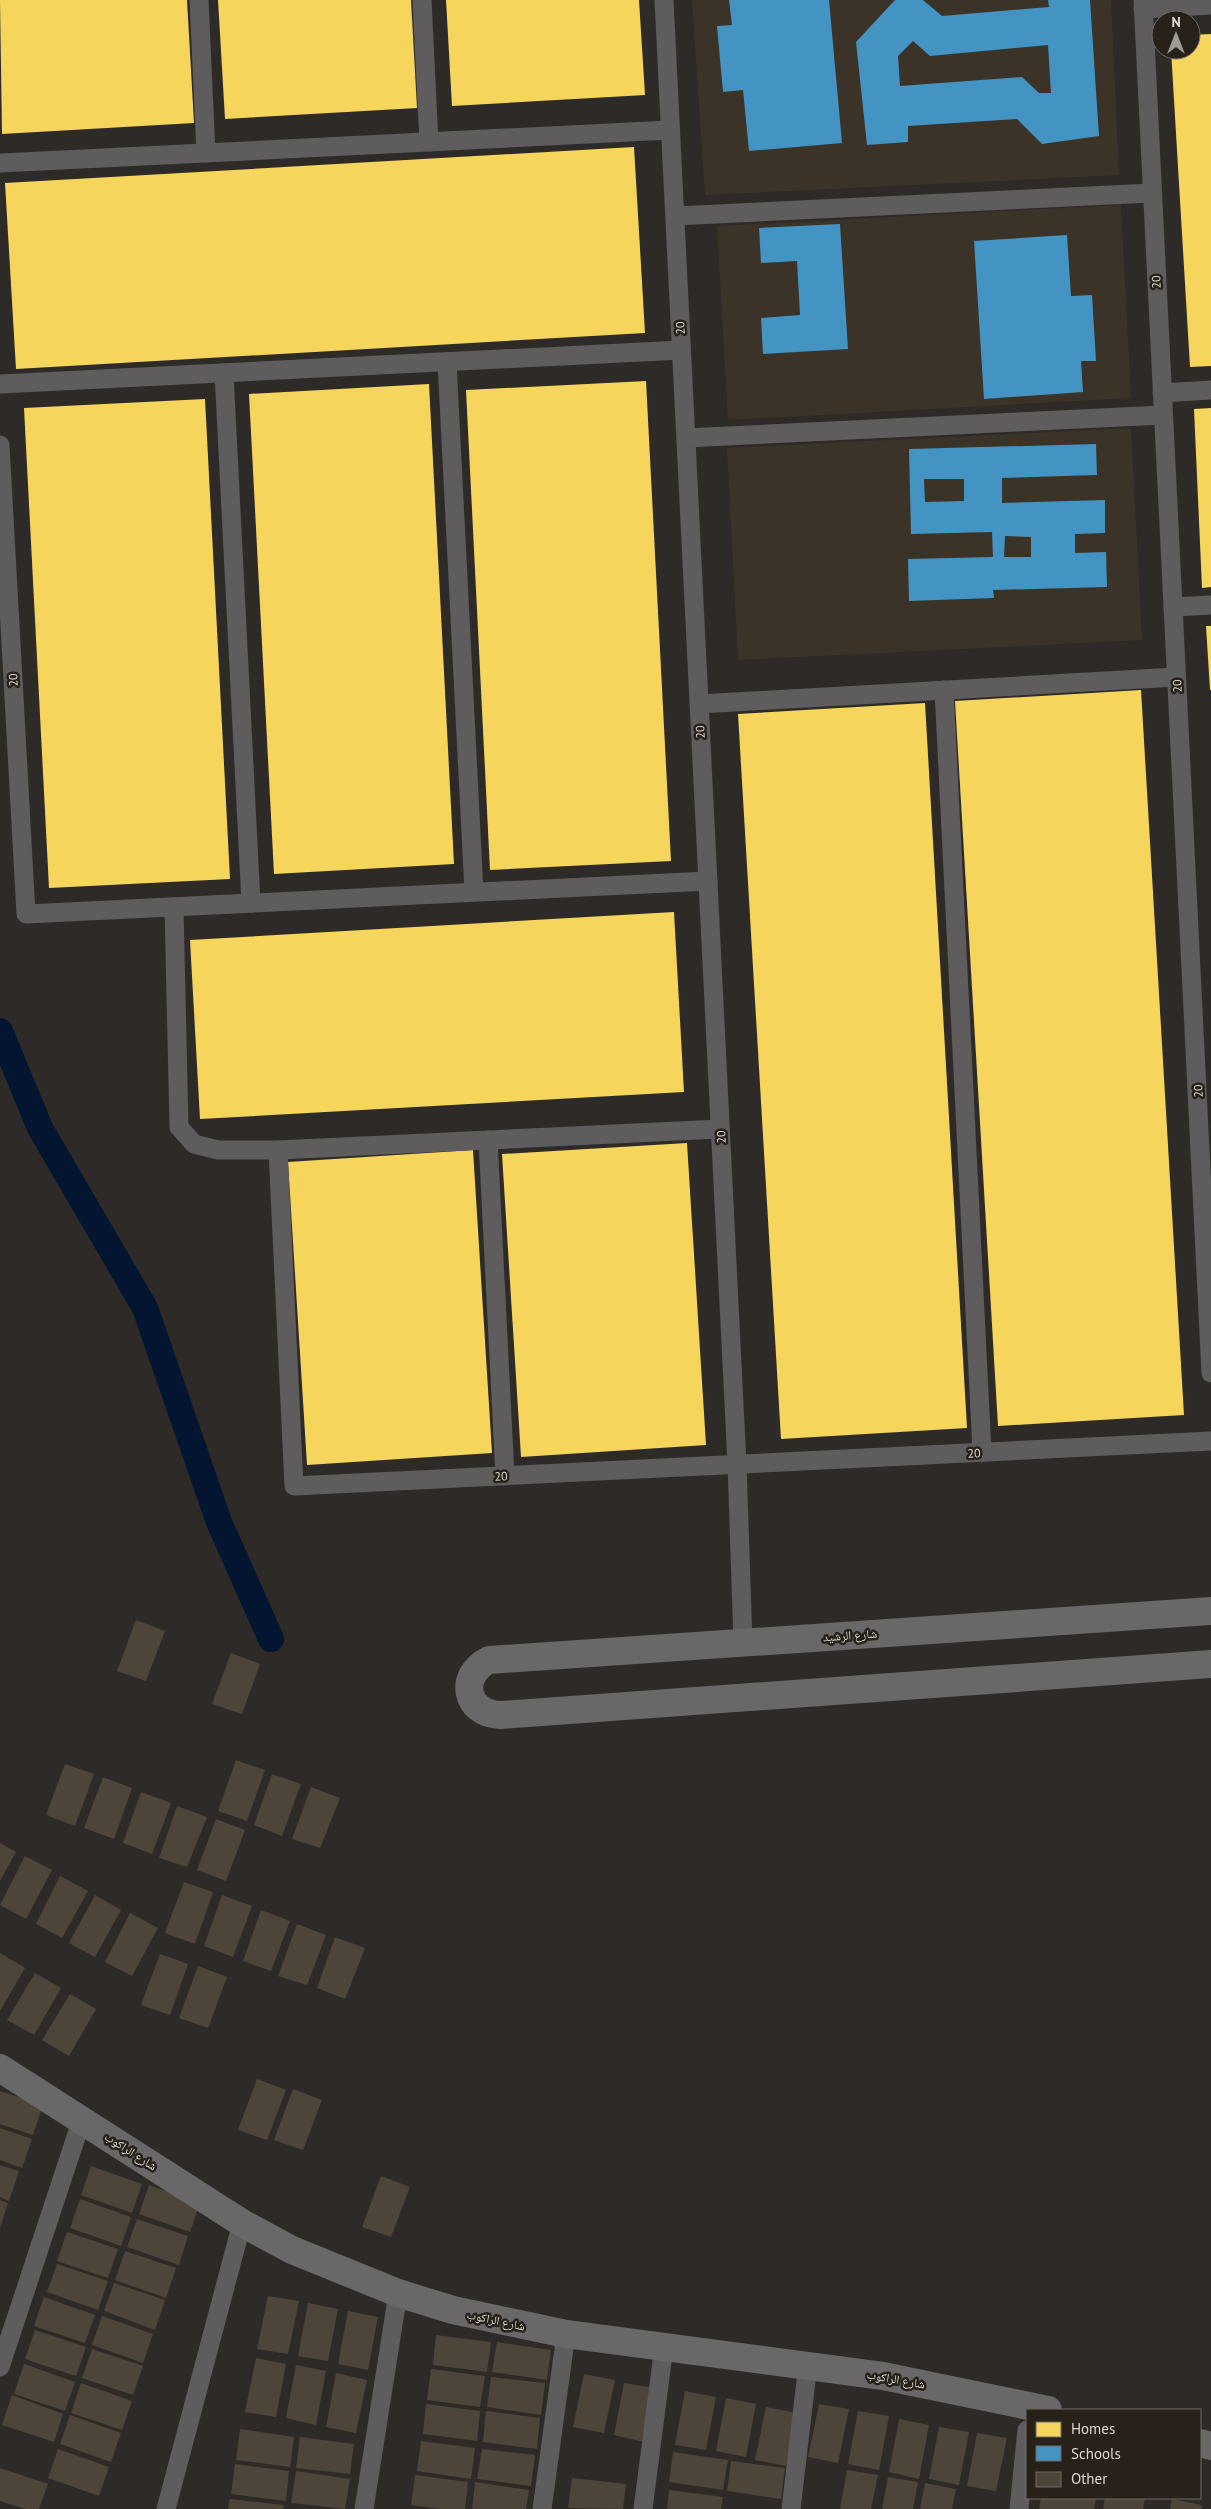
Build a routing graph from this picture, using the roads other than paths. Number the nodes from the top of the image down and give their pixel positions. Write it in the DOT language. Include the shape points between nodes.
graph roads {
  1 [pos="199,0"];
  2 [pos="422,0"];
  3 [pos="664,0"];
  4 [pos="1143,4"];
  5 [pos="1211,5"];
  6 [pos="670,130"];
  7 [pos="429,142"];
  8 [pos="206,153"];
  9 [pos="0,163"];
  10 [pos="1152,193"];
  11 [pos="675,216"];
  12 [pos="681,350"];
  13 [pos="447,362"];
  14 [pos="224,373"];
  15 [pos="0,384"];
  16 [pos="1211,390"];
  17 [pos="1162,393"];
  18 [pos="1163,415"];
  19 [pos="686,438"];
  20 [pos="0,445"];
  21 [pos="1211,605"];
  22 [pos="1173,607"];
  23 [pos="1176,677"];
  24 [pos="944,690"];
  25 [pos="699,704"];
  26 [pos="708,881"];
  27 [pos="474,892"];
  28 [pos="251,903"];
  29 [pos="174,907"];
  30 [pos="720,1129"];
  31 [pos="488,1140"];
  32 [pos="278,1150"];
  33 [pos="1209,1269"];
  34 [pos="1211,1373"];
  35 [pos="1211,1441"];
  36 [pos="982,1452"];
  37 [pos="737,1464"];
  38 [pos="505,1476"];
  39 [pos="1211,1611"];
  40 [pos="743,1643"];
  41 [pos="1211,1664"];
  42 [pos="0,2068"];
  43 [pos="82,2119"];
  44 [pos="242,2223"];
  45 [pos="398,2294"];
  46 [pos="566,2334"];
  47 [pos="664,2346"];
  48 [pos="808,2364"];
  49 [pos="0,2367"];
  50 [pos="1026,2412"];
  51 [pos="1026,2465"];
  52 [pos="166,2509"];
  53 [pos="364,2509"];
  54 [pos="542,2509"];
  55 [pos="644,2509"];
  56 [pos="791,2509"];
  57 [pos="1019,2509"];
  1 -- 8 [label="street"];
  2 -- 7 [label="street"];
  3 -- 6 [label="street, 20"];
  4 -- 5 [label="street"];
  4 -- 10 [label="street, 20"];
  6 -- 7 [label="street"];
  6 -- 11 [label="street, 20"];
  7 -- 8 [label="street"];
  8 -- 9 [label="street"];
  10 -- 11 [label="street"];
  10 -- 17 [label="street, 20"];
  11 -- 12 [label="street, 20"];
  12 -- 13 [label="street"];
  12 -- 19 [label="street, 20"];
  13 -- 14 [label="street"];
  13 -- 27 [label="street"];
  14 -- 15 [label="street"];
  14 -- 28 [label="street"];
  16 -- 17 [label="street"];
  17 -- 18 [label="street, 20"];
  18 -- 19 [label="street"];
  18 -- 22 [label="street, 20"];
  19 -- 25 [label="street, 20"];
  20 -- 29 [label="street, 20" via="26,914"];
  21 -- 22 [label="street"];
  22 -- 23 [label="street, 20"];
  23 -- 24 [label="street"];
  23 -- 33 [label="street, 20"];
  24 -- 25 [label="street"];
  24 -- 36 [label="street"];
  25 -- 26 [label="street, 20"];
  26 -- 27 [label="street"];
  26 -- 30 [label="street, 20"];
  27 -- 28 [label="street"];
  28 -- 29 [label="street"];
  29 -- 32 [label="street" via="179,1127 194,1144 218,1150"];
  30 -- 31 [label="street"];
  30 -- 37 [label="street, 20"];
  31 -- 32 [label="street"];
  31 -- 38 [label="street"];
  32 -- 38 [label="street, 20" via="294,1486"];
  33 -- 34 [label="street, 20"];
  35 -- 36 [label="street, 20"];
  36 -- 37 [label="street, 20"];
  37 -- 38 [label="street, 20"];
  37 -- 40 [label="street"];
  39 -- 40 [label="street, شارع الرشيد"];
  40 -- 41 [label="street, شارع الرشيد" via="489,1660 476,1669 470,1693 477,1707 492,1715 500,1715"];
  42 -- 43 [label="street, شارع الراكوب"];
  43 -- 44 [label="street, شارع الراكوب"];
  43 -- 49 [label="street"];
  44 -- 45 [label="street, شارع الراكوب" via="292,2250"];
  44 -- 52 [label="street"];
  45 -- 46 [label="street, شارع الراكوب" via="472,2315"];
  45 -- 53 [label="street"];
  46 -- 47 [label="street, شارع الراكوب"];
  46 -- 54 [label="street"];
  47 -- 48 [label="street, شارع الراكوب"];
  47 -- 55 [label="street"];
  48 -- 50 [label="street, شارع الراكوب" via="947,2388"];
  48 -- 56 [label="street"];
  51 -- 57 [label="street"];
}
